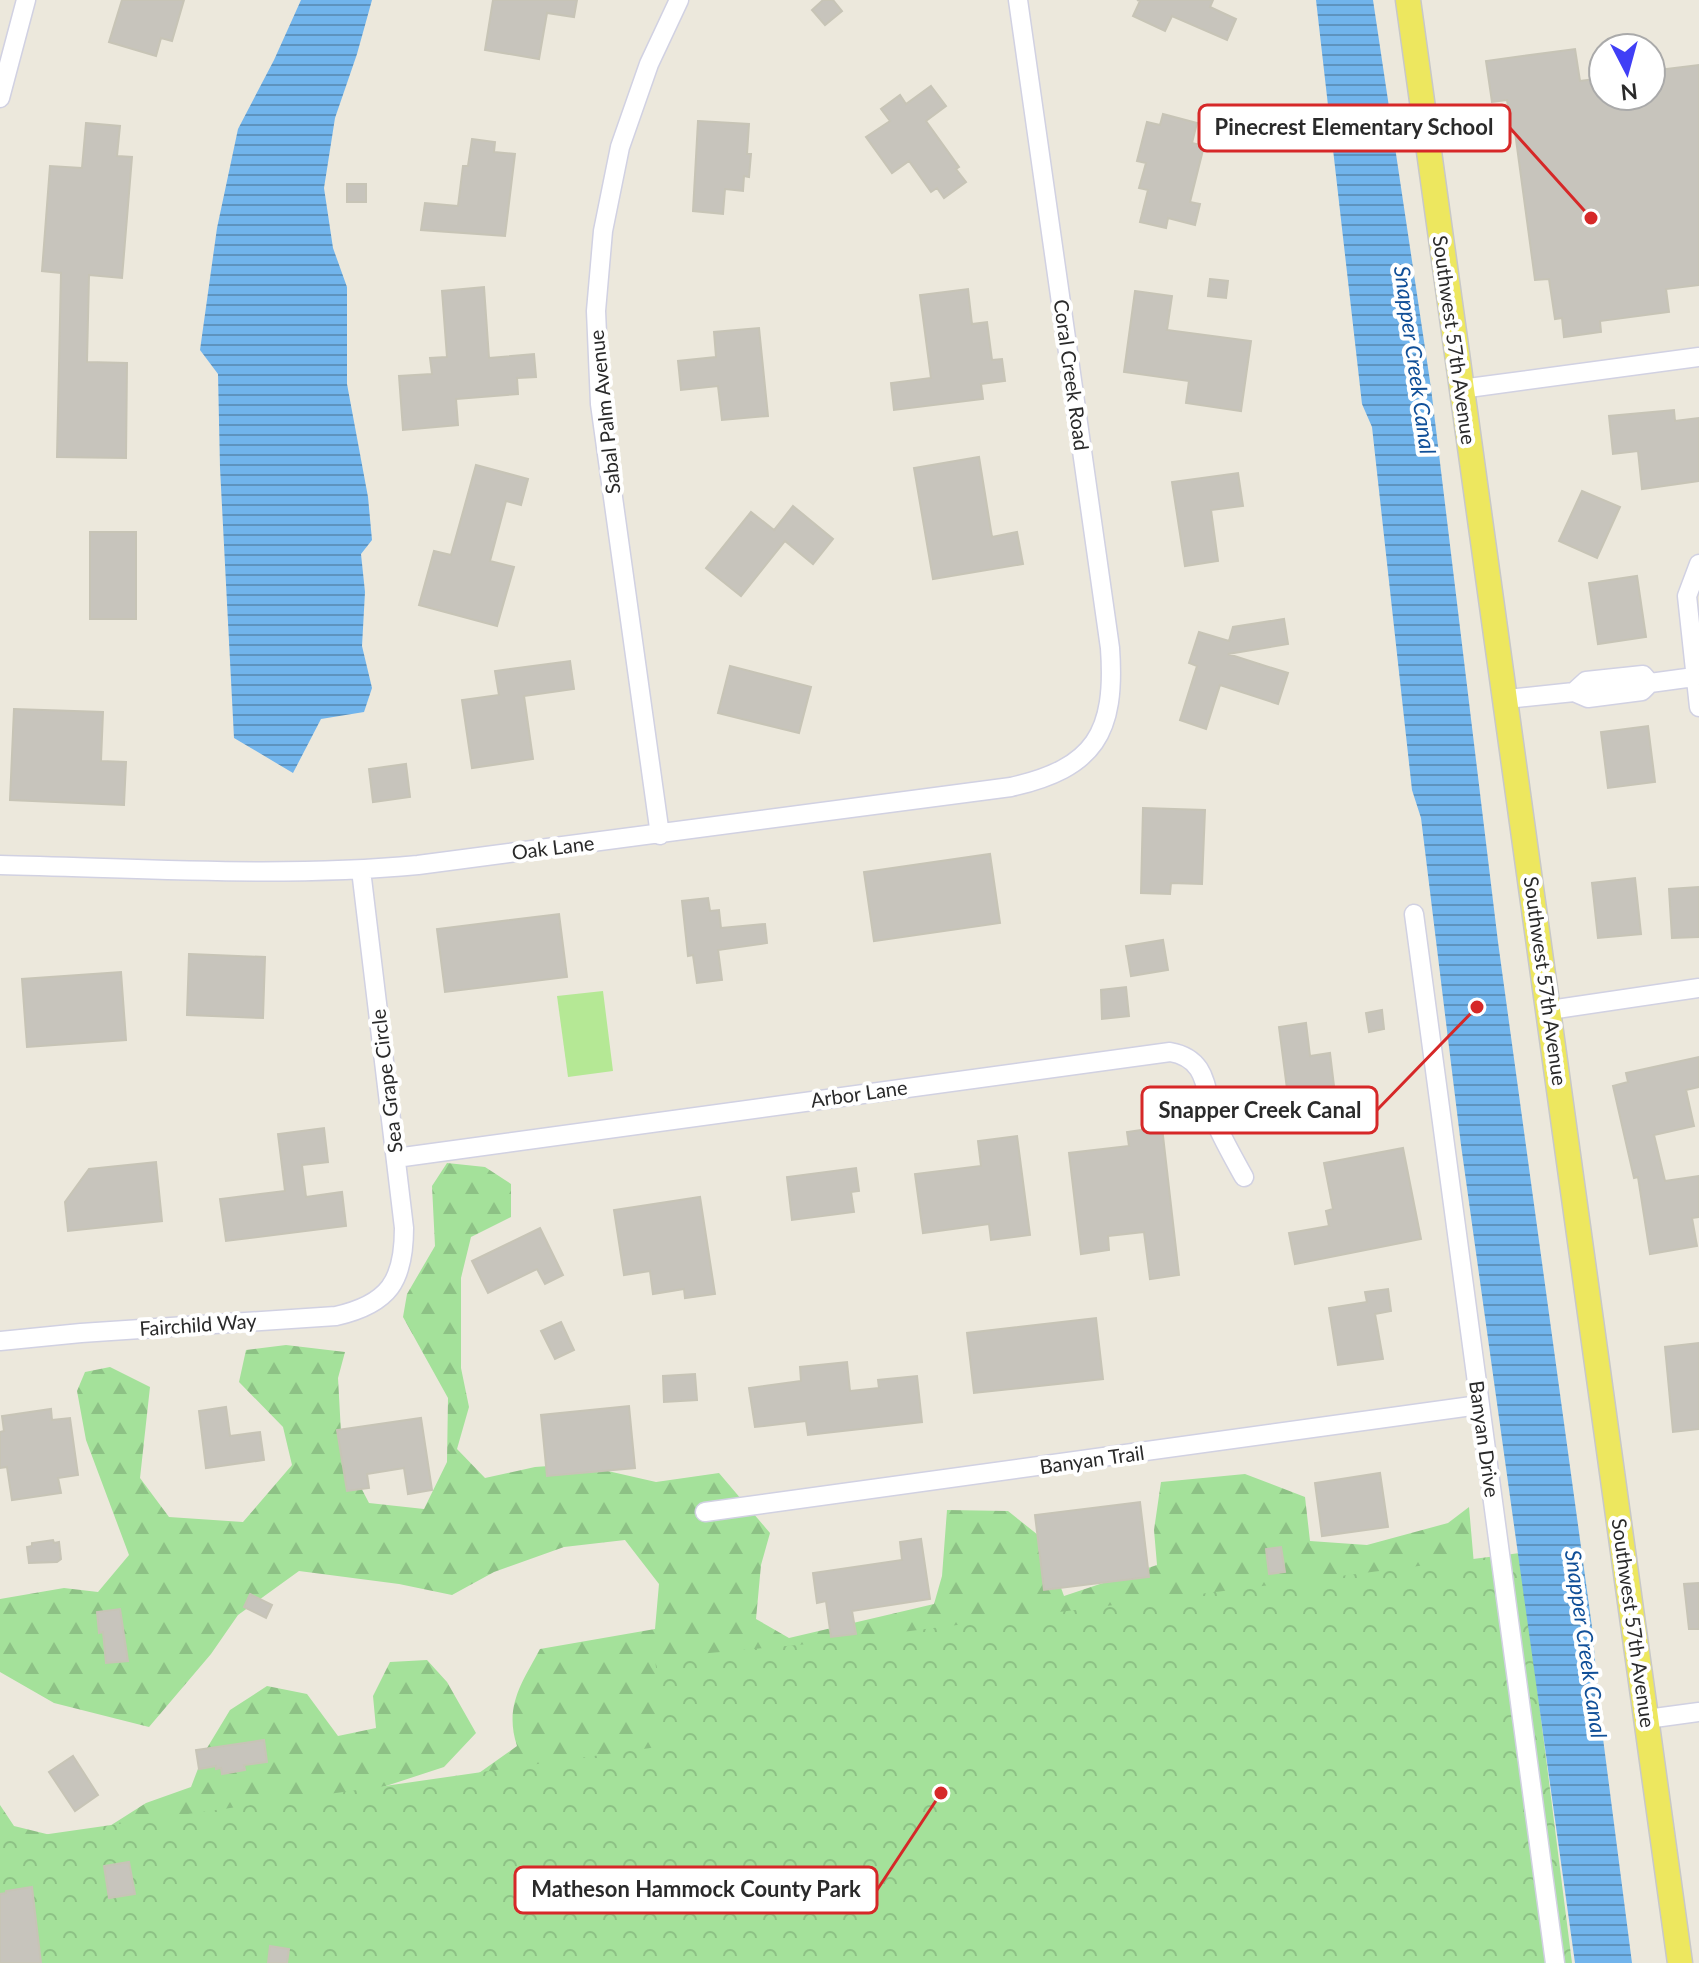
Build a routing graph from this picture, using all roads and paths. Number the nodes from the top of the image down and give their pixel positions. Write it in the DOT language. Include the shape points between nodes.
graph roads {
  1 [pos="26,0"];
  2 [pos="679,0"];
  3 [pos="1018,0"];
  4 [pos="1408,0"];
  5 [pos="0,98"];
  6 [pos="1699,357"];
  7 [pos="1461,389"];
  8 [pos="1699,564"];
  9 [pos="1694,677"];
  10 [pos="1507,699"];
  11 [pos="1699,707"];
  12 [pos="1092,748"];
  13 [pos="660,835"];
  14 [pos="0,865"];
  15 [pos="361,870"];
  16 [pos="1414,914"];
  17 [pos="1699,988"];
  18 [pos="1550,1010"];
  19 [pos="396,1158"];
  20 [pos="1244,1177"];
  21 [pos="390,1290"];
  22 [pos="0,1341"];
  23 [pos="1479,1405"];
  24 [pos="705,1512"];
  25 [pos="1699,1712"];
  26 [pos="1647,1719"];
  27 [pos="1555,1963"];
  28 [pos="1680,1963"];
  1 -- 5 [label="street"];
  2 -- 13 [label="street, Sabal Palm Avenue" via="623,137 603,231 596,311 600,404"];
  3 -- 12 [label="street, Coral Creek Road" via="1110,648 1107,708"];
  4 -- 7 [label="main road, Southwest 57th Avenue"];
  6 -- 7 [label="street"];
  7 -- 10 [label="main road, Southwest 57th Avenue"];
  8 -- 9 [label="street" via="1687,596"];
  9 -- 10 [label="street" via="1588,698 1574,692"];
  9 -- 11 [label="street"];
  10 -- 18 [label="main road, Southwest 57th Avenue"];
  12 -- 13 [label="street, Oak Lane" via="1069,767 1011,787"];
  13 -- 15 [label="street, Oak Lane"];
  14 -- 15 [label="street, Oak Lane"];
  15 -- 19 [label="street, Sea Grape Circle"];
  16 -- 23 [label="street, Banyan Drive"];
  17 -- 18 [label="street"];
  18 -- 26 [label="main road, Southwest 57th Avenue"];
  19 -- 20 [label="street, Arbor Lane" via="1170,1052 1187,1058 1200,1071 1216,1123"];
  19 -- 21 [label="street, Sea Grape Circle" via="404,1242 401,1268"];
  21 -- 22 [label="street, Fairchild Way" via="372,1304 336,1316"];
  23 -- 24 [label="street, Banyan Trail"];
  23 -- 27 [label="street, Banyan Drive"];
  25 -- 26 [label="street"];
  26 -- 28 [label="main road, Southwest 57th Avenue"];
}
